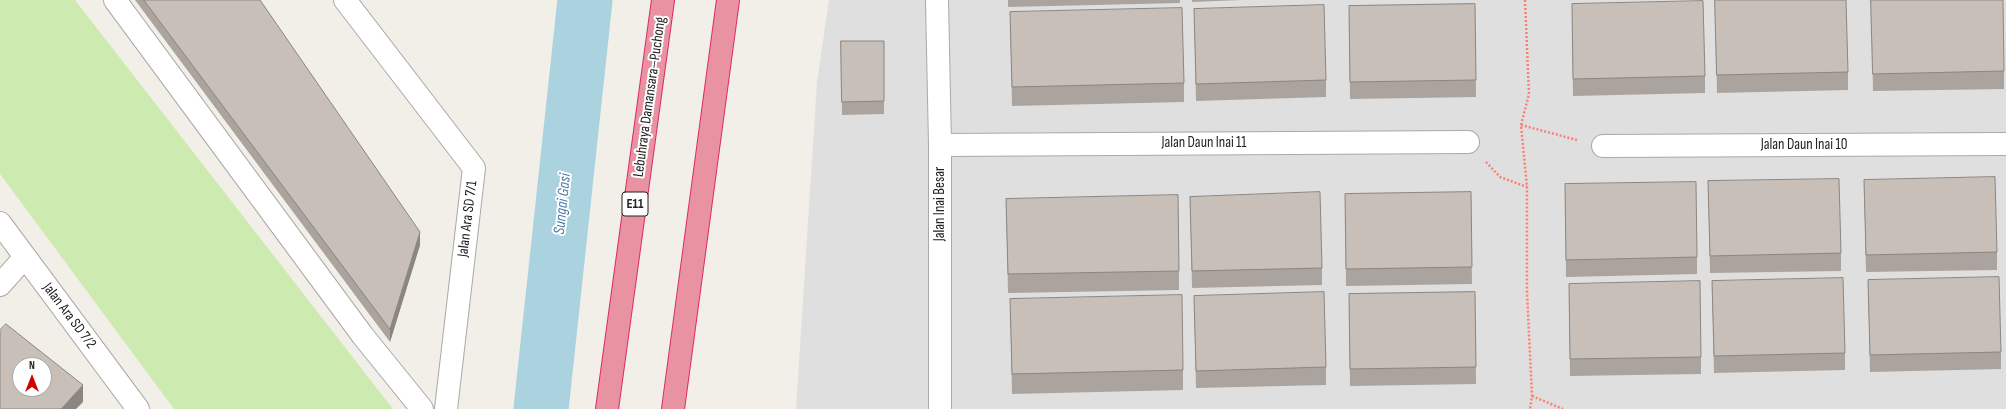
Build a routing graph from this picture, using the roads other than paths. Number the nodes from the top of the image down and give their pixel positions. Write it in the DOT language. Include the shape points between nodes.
graph roads {
  1 [pos="115,0"];
  2 [pos="345,0"];
  3 [pos="663,0"];
  4 [pos="728,0"];
  5 [pos="937,0"];
  6 [pos="1468,142"];
  7 [pos="2006,144"];
  8 [pos="940,145"];
  9 [pos="1603,146"];
  10 [pos="0,223"];
  11 [pos="25,257"];
  12 [pos="0,285"];
  13 [pos="138,409"];
  14 [pos="422,409"];
  15 [pos="446,409"];
  16 [pos="607,409"];
  17 [pos="673,409"];
  18 [pos="940,409"];
  1 -- 14 [label="street" via="363,336"];
  2 -- 15 [label="street, Jalan Ara SD 7/1" via="474,168"];
  3 -- 16 [label="highway, Lebuhraya Damansara–Puchong / E11"];
  4 -- 17 [label="highway"];
  5 -- 8 [label="street, Jalan Inai Besar"];
  6 -- 8 [label="street, Jalan Daun Inai 11"];
  7 -- 9 [label="street, Jalan Daun Inai 10"];
  8 -- 18 [label="street, Jalan Inai Besar"];
  10 -- 11 [label="street, Jalan Ara SD 7/2"];
  11 -- 12 [label="street"];
  11 -- 13 [label="street, Jalan Ara SD 7/2"];
}
